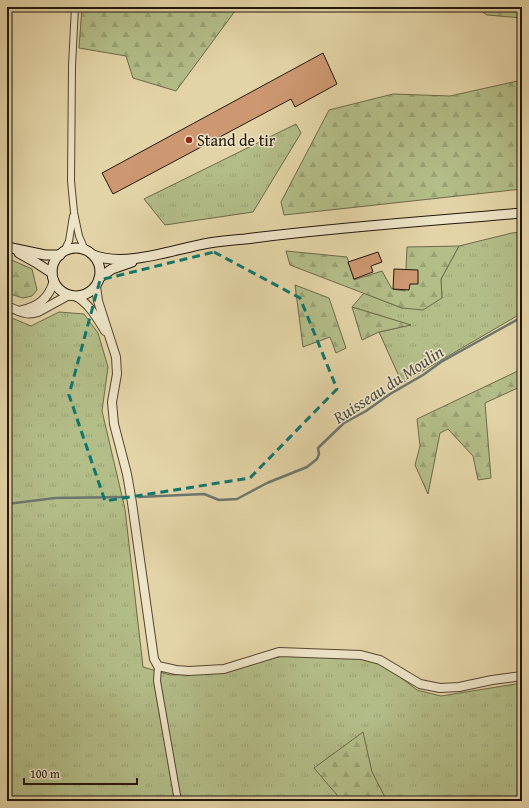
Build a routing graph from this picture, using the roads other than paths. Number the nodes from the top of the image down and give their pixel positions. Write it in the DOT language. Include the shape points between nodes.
graph roads {
  1 [pos="75,7"];
  2 [pos="74,212"];
  3 [pos="522,213"];
  4 [pos="9,248"];
  5 [pos="62,253"];
  6 [pos="89,253"];
  7 [pos="146,256"];
  8 [pos="53,277"];
  9 [pos="97,282"];
  10 [pos="72,296"];
  11 [pos="7,306"];
  12 [pos="19,310"];
  13 [pos="112,343"];
  14 [pos="158,666"];
  15 [pos="522,676"];
  16 [pos="178,801"];
  1 -- 2 [label="street" via="70,121"];
  2 -- 5 [label="street" via="69,241"];
  2 -- 6 [label="street" via="80,236"];
  3 -- 7 [label="main road" via="273,235 208,243"];
  4 -- 5 [label="main road" via="45,255"];
  4 -- 8 [label="main road" via="35,262"];
  5 -- 6 [label="main road" via="75,248"];
  5 -- 8 [label="main road" via="54,262"];
  6 -- 7 [label="main road" via="110,260"];
  6 -- 9 [label="main road" via="99,266"];
  7 -- 9 [label="main road" via="116,268"];
  8 -- 10 [label="main road" via="58,288"];
  8 -- 12 [label="street" via="45,298 33,306"];
  9 -- 10 [label="main road" via="85,294"];
  9 -- 13 [label="street" via="98,301"];
  10 -- 12 [label="street" via="38,312 28,314"];
  10 -- 13 [label="street" via="82,299 88,306"];
  11 -- 12 [label="street"];
  13 -- 14 [label="street" via="117,374 112,402 114,424 127,474 154,659"];
  14 -- 15 [label="street" via="190,671 224,669 279,652 361,655 380,660 420,684 440,688"];
  14 -- 16 [label="street" via="157,681"];
}
